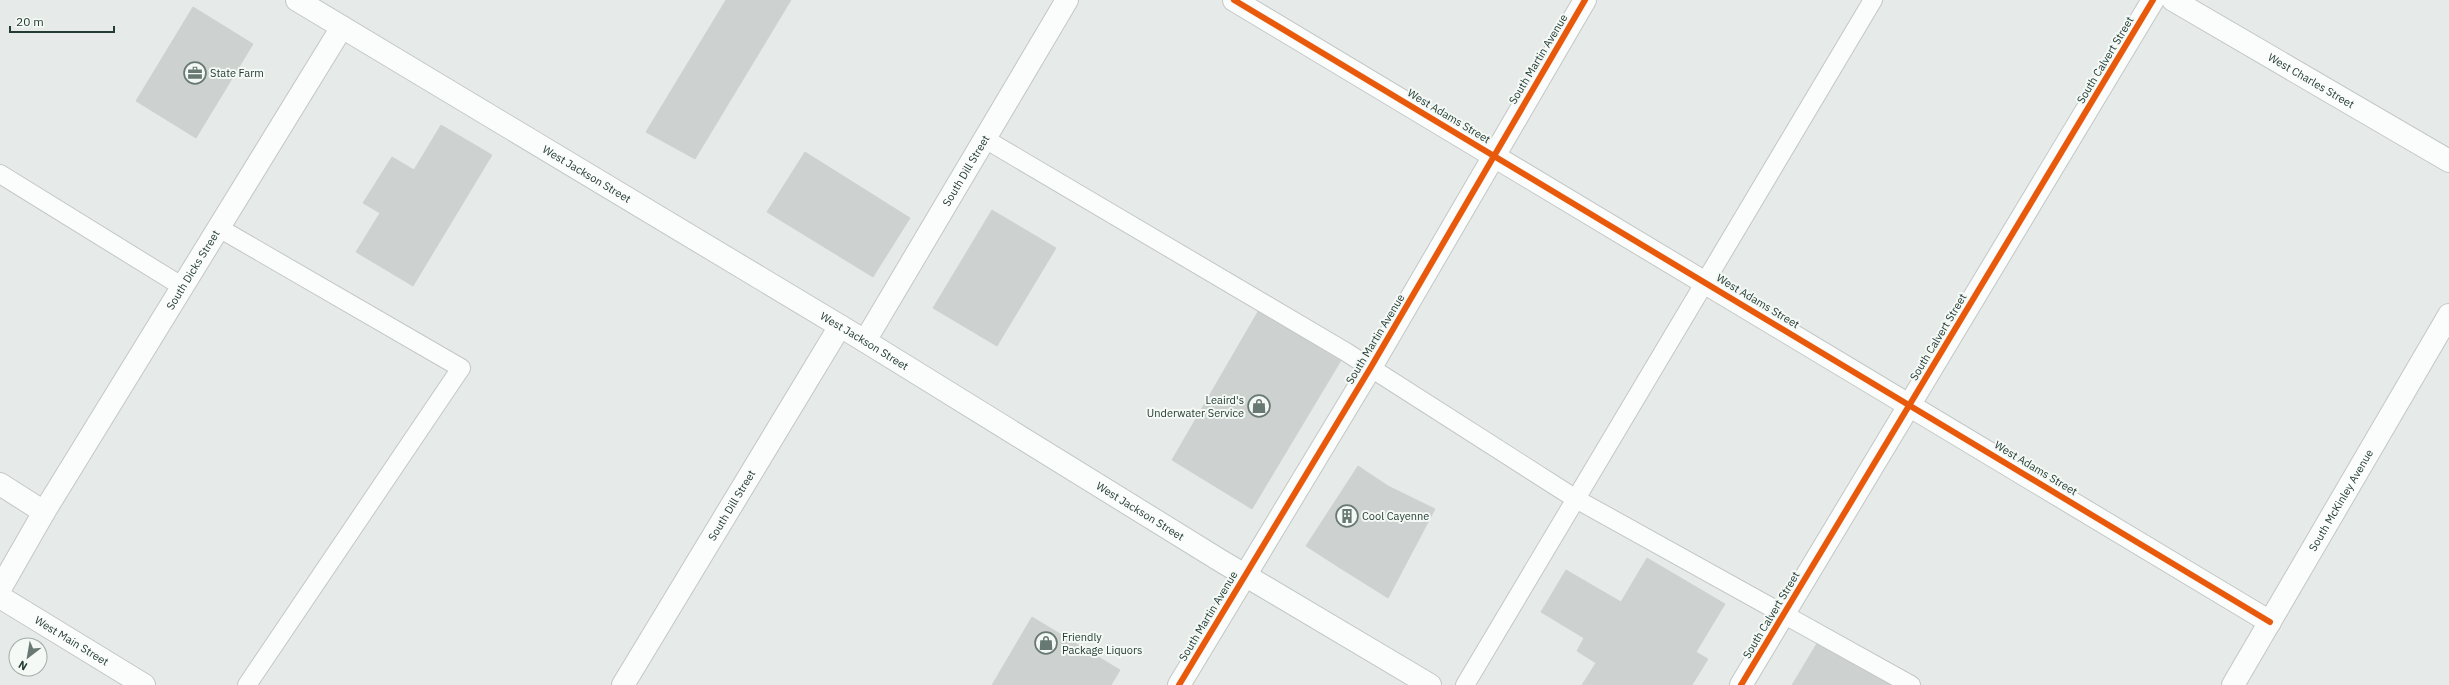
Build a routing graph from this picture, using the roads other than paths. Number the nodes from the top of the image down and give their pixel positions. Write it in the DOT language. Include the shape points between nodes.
graph roads {
  1 [pos="297,0"];
  2 [pos="1067,0"];
  3 [pos="1234,0"];
  4 [pos="1585,0"];
  5 [pos="1872,0"];
  6 [pos="2153,0"];
  7 [pos="2173,0"];
  8 [pos="342,27"];
  9 [pos="984,139"];
  10 [pos="1495,155"];
  11 [pos="2449,161"];
  12 [pos="0,174"];
  13 [pos="219,228"];
  14 [pos="1706,282"];
  15 [pos="182,287"];
  16 [pos="2449,315"];
  17 [pos="840,326"];
  18 [pos="865,341"];
  19 [pos="1370,367"];
  20 [pos="1910,404"];
  21 [pos="0,484"];
  22 [pos="1576,499"];
  23 [pos="44,512"];
  24 [pos="1244,575"];
  25 [pos="0,589"];
  26 [pos="0,597"];
  27 [pos="1783,614"];
  28 [pos="2270,622"];
  29 [pos="144,685"];
  30 [pos="247,685"];
  31 [pos="623,685"];
  32 [pos="1179,685"];
  33 [pos="1430,685"];
  34 [pos="1465,685"];
  35 [pos="1741,685"];
  36 [pos="1911,685"];
  37 [pos="2233,685"];
  1 -- 8 [label="street, West Jackson Street"];
  2 -- 9 [label="street, South Dill Street"];
  3 -- 10 [label="street, West Adams Street"];
  4 -- 10 [label="street, South Martin Avenue"];
  5 -- 14 [label="lane"];
  6 -- 20 [label="street, South Calvert Street"];
  7 -- 11 [label="street, West Charles Street"];
  8 -- 13 [label="street, South Dicks Street"];
  8 -- 17 [label="street, West Jackson Street"];
  9 -- 18 [label="street, South Dill Street"];
  9 -- 19 [label="lane"];
  10 -- 14 [label="street, West Adams Street"];
  10 -- 19 [label="street, South Martin Avenue"];
  12 -- 15 [label="lane"];
  13 -- 15 [label="street, South Dicks Street"];
  13 -- 30 [label="lane" via="461,368"];
  14 -- 20 [label="street, West Adams Street"];
  14 -- 22 [label="lane"];
  15 -- 23 [label="street, South Dicks Street"];
  16 -- 28 [label="street, South McKinley Avenue"];
  17 -- 18 [label="street, West Jackson Street"];
  17 -- 31 [label="street, South Dill Street"];
  18 -- 24 [label="street, West Jackson Street"];
  19 -- 22 [label="lane"];
  19 -- 24 [label="street, South Martin Avenue"];
  20 -- 27 [label="street, South Calvert Street"];
  20 -- 28 [label="street, West Adams Street"];
  21 -- 23 [label="street"];
  22 -- 27 [label="lane"];
  22 -- 34 [label="lane"];
  23 -- 25 [label="street, South Dicks Street"];
  24 -- 32 [label="street, South Martin Avenue"];
  24 -- 33 [label="street, West Jackson Street"];
  26 -- 29 [label="street, West Main Street"];
  27 -- 35 [label="street, South Calvert Street"];
  27 -- 36 [label="lane"];
  28 -- 37 [label="street, South McKinley Avenue"];
}
